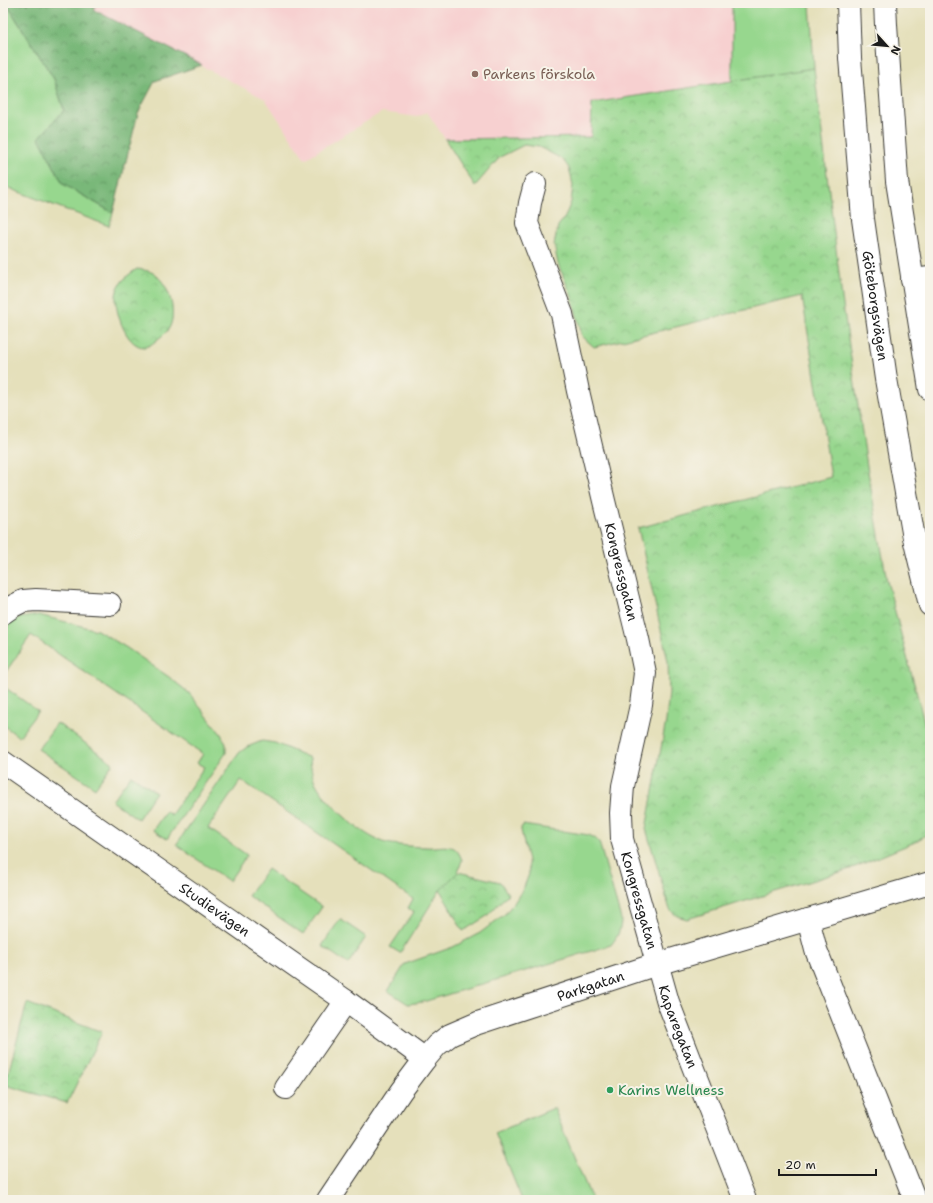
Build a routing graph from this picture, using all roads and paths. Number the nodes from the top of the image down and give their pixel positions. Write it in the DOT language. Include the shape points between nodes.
graph roads {
  1 [pos="848,3"];
  2 [pos="886,3"];
  3 [pos="535,184"];
  4 [pos="921,279"];
  5 [pos="930,389"];
  6 [pos="110,604"];
  7 [pos="930,605"];
  8 [pos="3,613"];
  9 [pos="3,762"];
  10 [pos="930,883"];
  11 [pos="808,919"];
  12 [pos="657,964"];
  13 [pos="346,1001"];
  14 [pos="425,1058"];
  15 [pos="286,1088"];
  16 [pos="328,1200"];
  17 [pos="745,1200"];
  18 [pos="915,1200"];
  1 -- 7 [label="street, Göteborgsvägen" via="863,219 887,386 914,538"];
  2 -- 4 [label="street" via="897,181"];
  3 -- 12 [label="street, Kongressgatan" via="527,223 562,314 645,673 623,786 622,839"];
  4 -- 5 [label="street"];
  6 -- 8 [label="street" via="23,601"];
  9 -- 13 [label="street, Studievägen"];
  10 -- 11 [label="street, Parkgatan"];
  11 -- 12 [label="street, Parkgatan"];
  11 -- 18 [label="street" via="816,950"];
  12 -- 14 [label="street, Parkgatan" via="478,1023 450,1035"];
  12 -- 17 [label="street, Kaparegatan" via="668,1002"];
  13 -- 14 [label="street, Studievägen"];
  13 -- 15 [label="street"];
  14 -- 16 [label="street, Parkgatan"];
}
